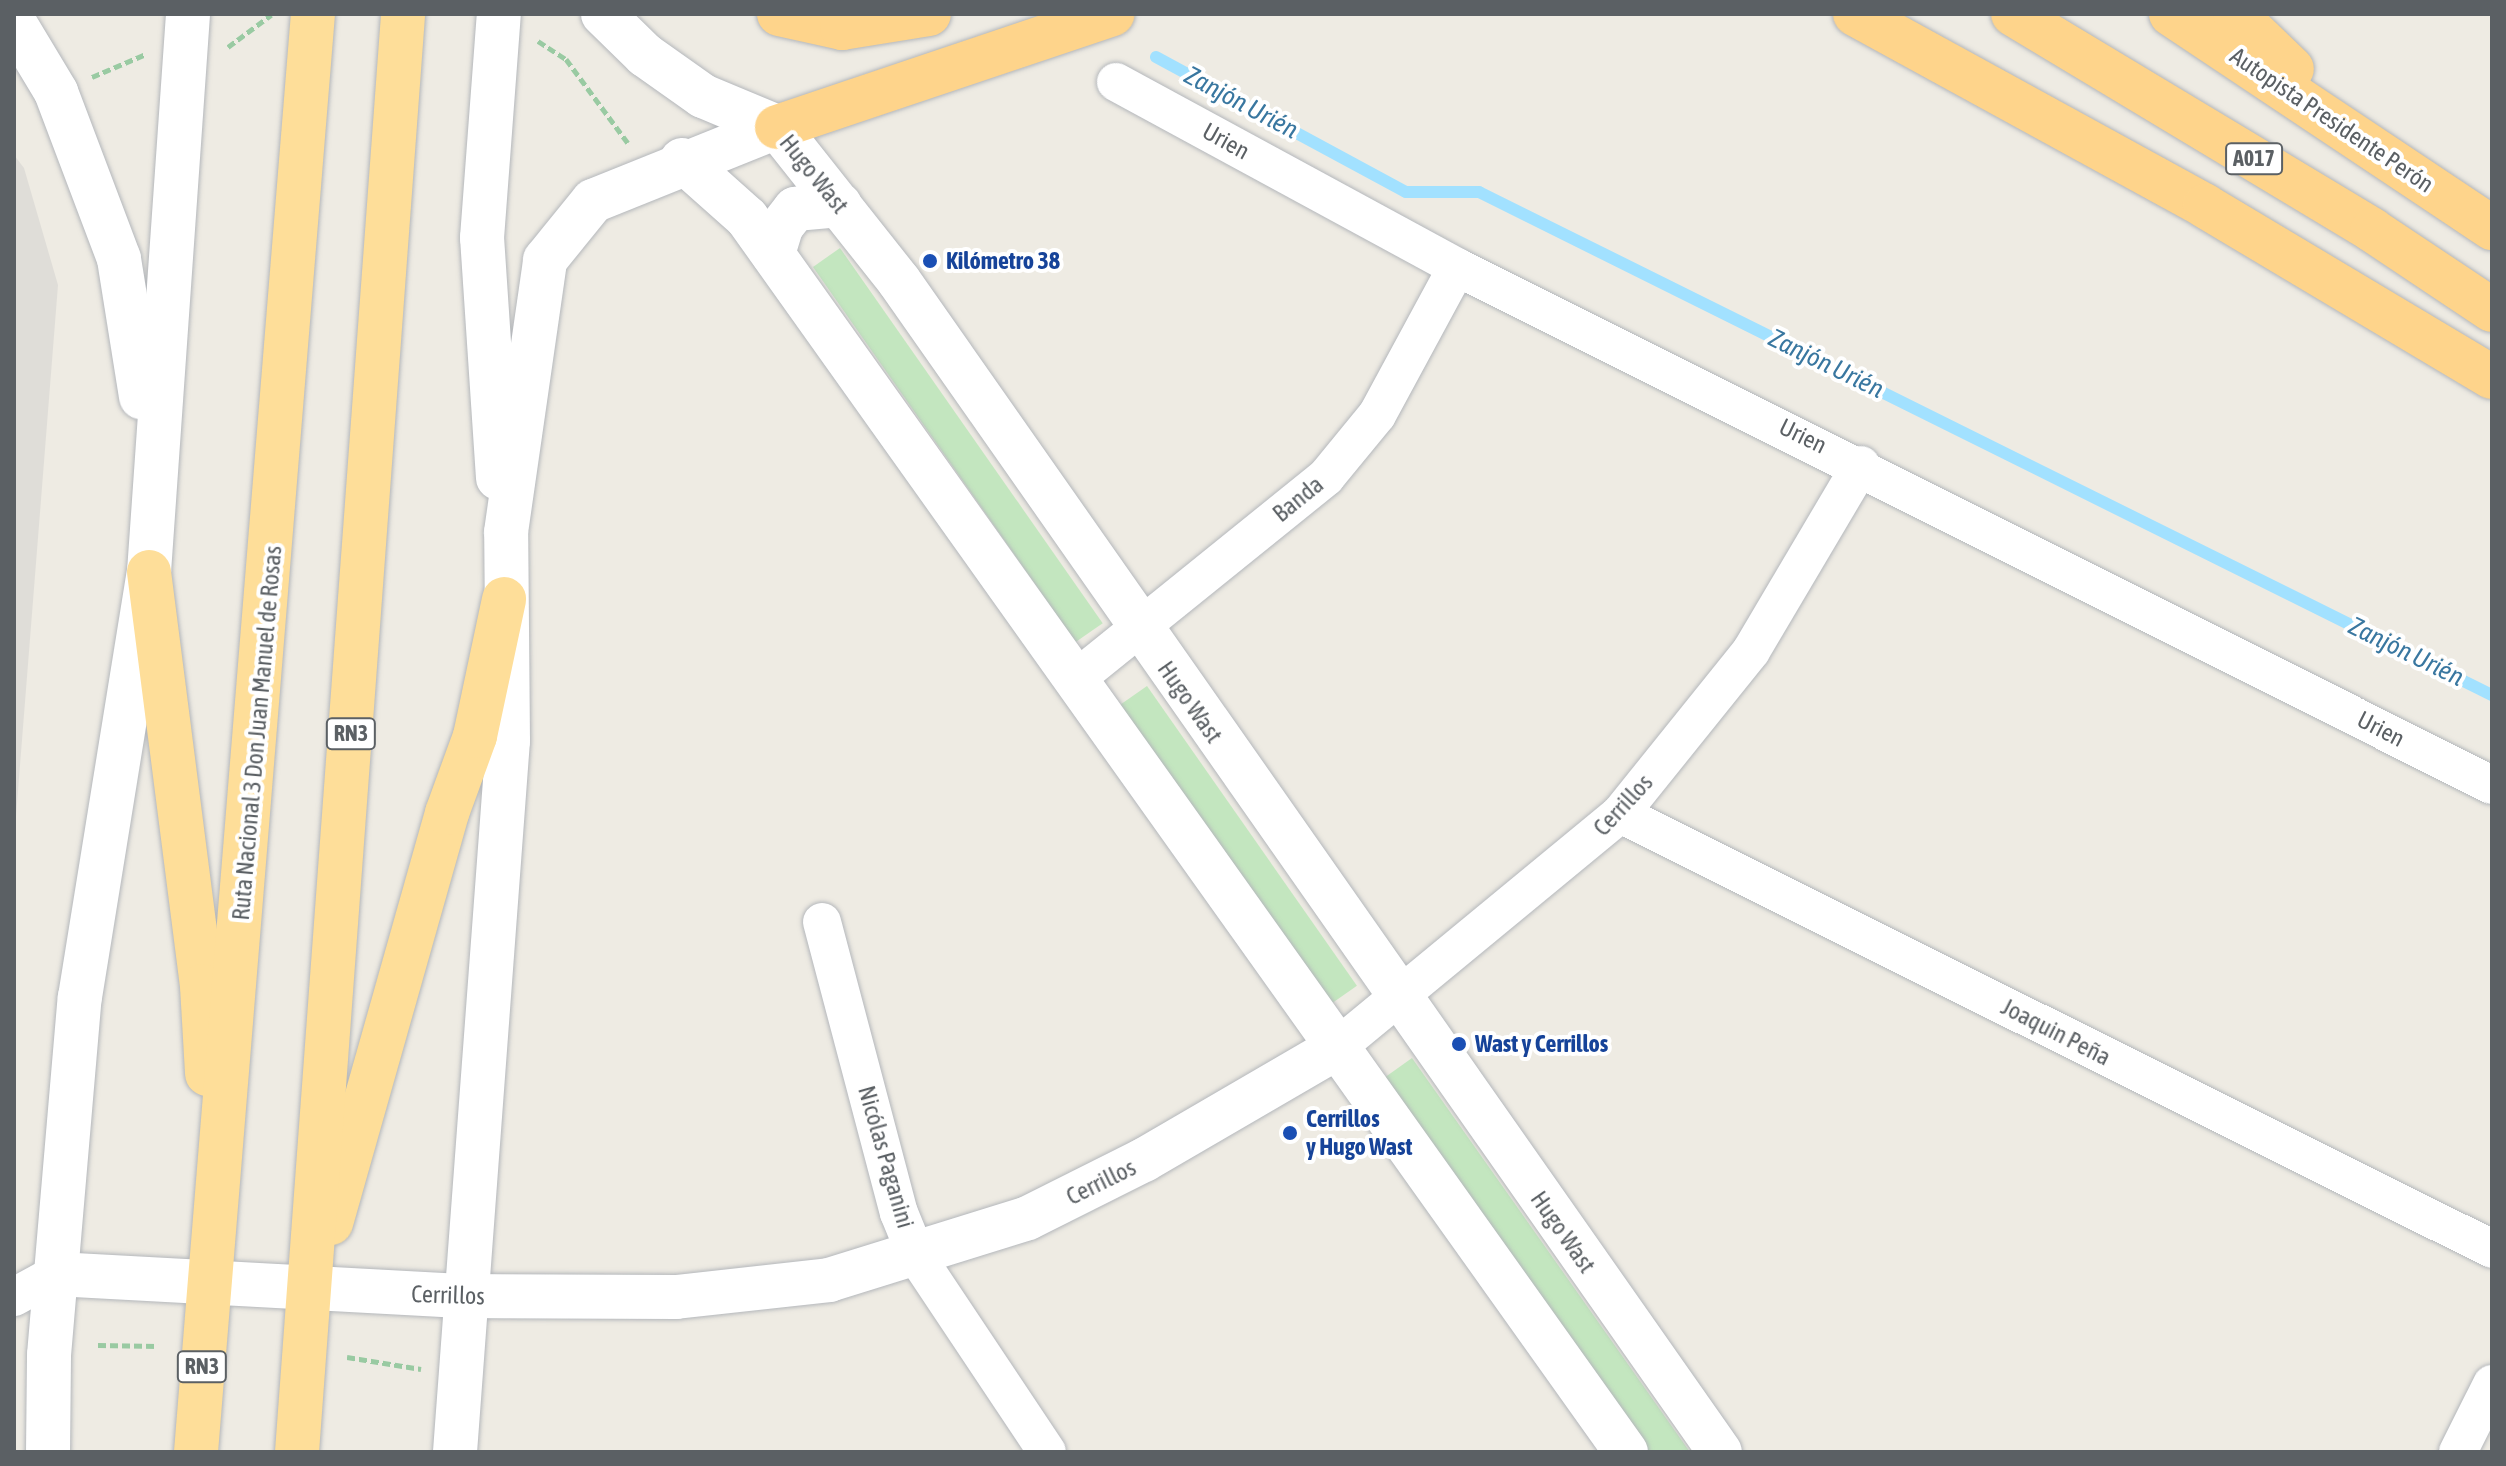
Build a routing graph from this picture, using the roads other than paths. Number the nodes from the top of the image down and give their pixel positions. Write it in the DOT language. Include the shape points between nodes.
graph roads {
  1 [pos="188,14"];
  2 [pos="313,14"];
  3 [pos="403,14"];
  4 [pos="499,14"];
  5 [pos="603,14"];
  6 [pos="779,14"];
  7 [pos="929,14"];
  8 [pos="1112,14"];
  9 [pos="1855,14"];
  10 [pos="2013,14"];
  11 [pos="2171,14"];
  12 [pos="2235,14"];
  13 [pos="14,22"];
  14 [pos="1116,82"];
  15 [pos="777,127"];
  16 [pos="2368,143"];
  17 [pos="682,160"];
  18 [pos="840,205"];
  19 [pos="2492,228"];
  20 [pos="773,254"];
  21 [pos="1457,267"];
  22 [pos="2492,310"];
  23 [pos="2492,377"];
  24 [pos="1861,465"];
  25 [pos="153,470"];
  26 [pos="506,532"];
  27 [pos="149,572"];
  28 [pos="504,599"];
  29 [pos="1136,625"];
  30 [pos="1077,678"];
  31 [pos="2492,785"];
  32 [pos="1620,814"];
  33 [pos="822,922"];
  34 [pos="1399,1002"];
  35 [pos="1335,1049"];
  36 [pos="215,1222"];
  37 [pos="2492,1249"];
  38 [pos="917,1257"];
  39 [pos="56,1274"];
  40 [pos="210,1282"];
  41 [pos="310,1282"];
  42 [pos="465,1296"];
  43 [pos="14,1297"];
  44 [pos="2492,1384"];
  45 [pos="460,1449"];
  46 [pos="48,1452"];
  47 [pos="196,1452"];
  48 [pos="297,1452"];
  49 [pos="1047,1452"];
  50 [pos="1626,1452"];
  51 [pos="1720,1452"];
  52 [pos="2458,1452"];
  1 -- 25 [label="street"];
  2 -- 36 [label="highway, Ruta Nacional 3 Don Juan Manuel de Rosas / RN3"];
  3 -- 41 [label="highway, RN3"];
  4 -- 26 [label="street" via="482,238 485,357"];
  5 -- 15 [label="street, Hugo Wast" via="645,55 703,96"];
  6 -- 7 [label="highway" via="842,28"];
  8 -- 15 [label="highway"];
  9 -- 23 [label="highway" via="2205,206"];
  10 -- 22 [label="highway, A017" via="2372,230"];
  11 -- 16 [label="highway, Autopista Presidente Perón"];
  12 -- 16 [label="highway"];
  13 -- 25 [label="street" via="56,92 119,259"];
  14 -- 21 [label="street, Urien"];
  15 -- 17 [label="street"];
  15 -- 18 [label="street, Hugo Wast"];
  16 -- 19 [label="highway, Autopista Presidente Perón"];
  17 -- 20 [label="street" via="747,218"];
  17 -- 26 [label="street" via="593,201 545,260"];
  18 -- 20 [label="street" via="795,209 781,227"];
  18 -- 29 [label="street, Hugo Wast" via="899,281"];
  20 -- 30 [label="street"];
  21 -- 24 [label="street, Urien"];
  21 -- 29 [label="street, Banda" via="1377,415 1326,477"];
  24 -- 31 [label="street, Urien"];
  24 -- 32 [label="street, Cerrillos" via="1751,651"];
  25 -- 27 [label="street"];
  26 -- 28 [label="street"];
  27 -- 36 [label="highway" via="202,986"];
  27 -- 39 [label="street" via="136,674 88,931"];
  28 -- 41 [label="highway" via="475,736 447,813 342,1197"];
  28 -- 42 [label="street" via="508,741"];
  29 -- 30 [label="street, Banda"];
  29 -- 34 [label="street, Hugo Wast"];
  30 -- 35 [label="street"];
  32 -- 34 [label="street, Cerrillos"];
  32 -- 37 [label="street, Joaquin Peña"];
  33 -- 38 [label="street, Nicólas Paganini" via="899,1213"];
  34 -- 35 [label="street, Cerrillos"];
  34 -- 51 [label="street, Hugo Wast"];
  35 -- 38 [label="street, Cerrillos" via="1119,1173 1028,1218"];
  35 -- 50 [label="street"];
  36 -- 40 [label="highway, Ruta Nacional 3 Don Juan Manuel de Rosas / RN3"];
  38 -- 42 [label="street, Cerrillos" via="748,1293"];
  38 -- 49 [label="street, Nicólas Paganini"];
  39 -- 40 [label="street, Cerrillos"];
  39 -- 43 [label="street"];
  39 -- 46 [label="street"];
  40 -- 41 [label="street, Cerrillos"];
  40 -- 47 [label="highway, Ruta Nacional 3 Don Juan Manuel de Rosas / RN3"];
  41 -- 42 [label="street, Cerrillos"];
  41 -- 48 [label="highway, RN3"];
  42 -- 45 [label="street"];
  44 -- 52 [label="street"];
}
